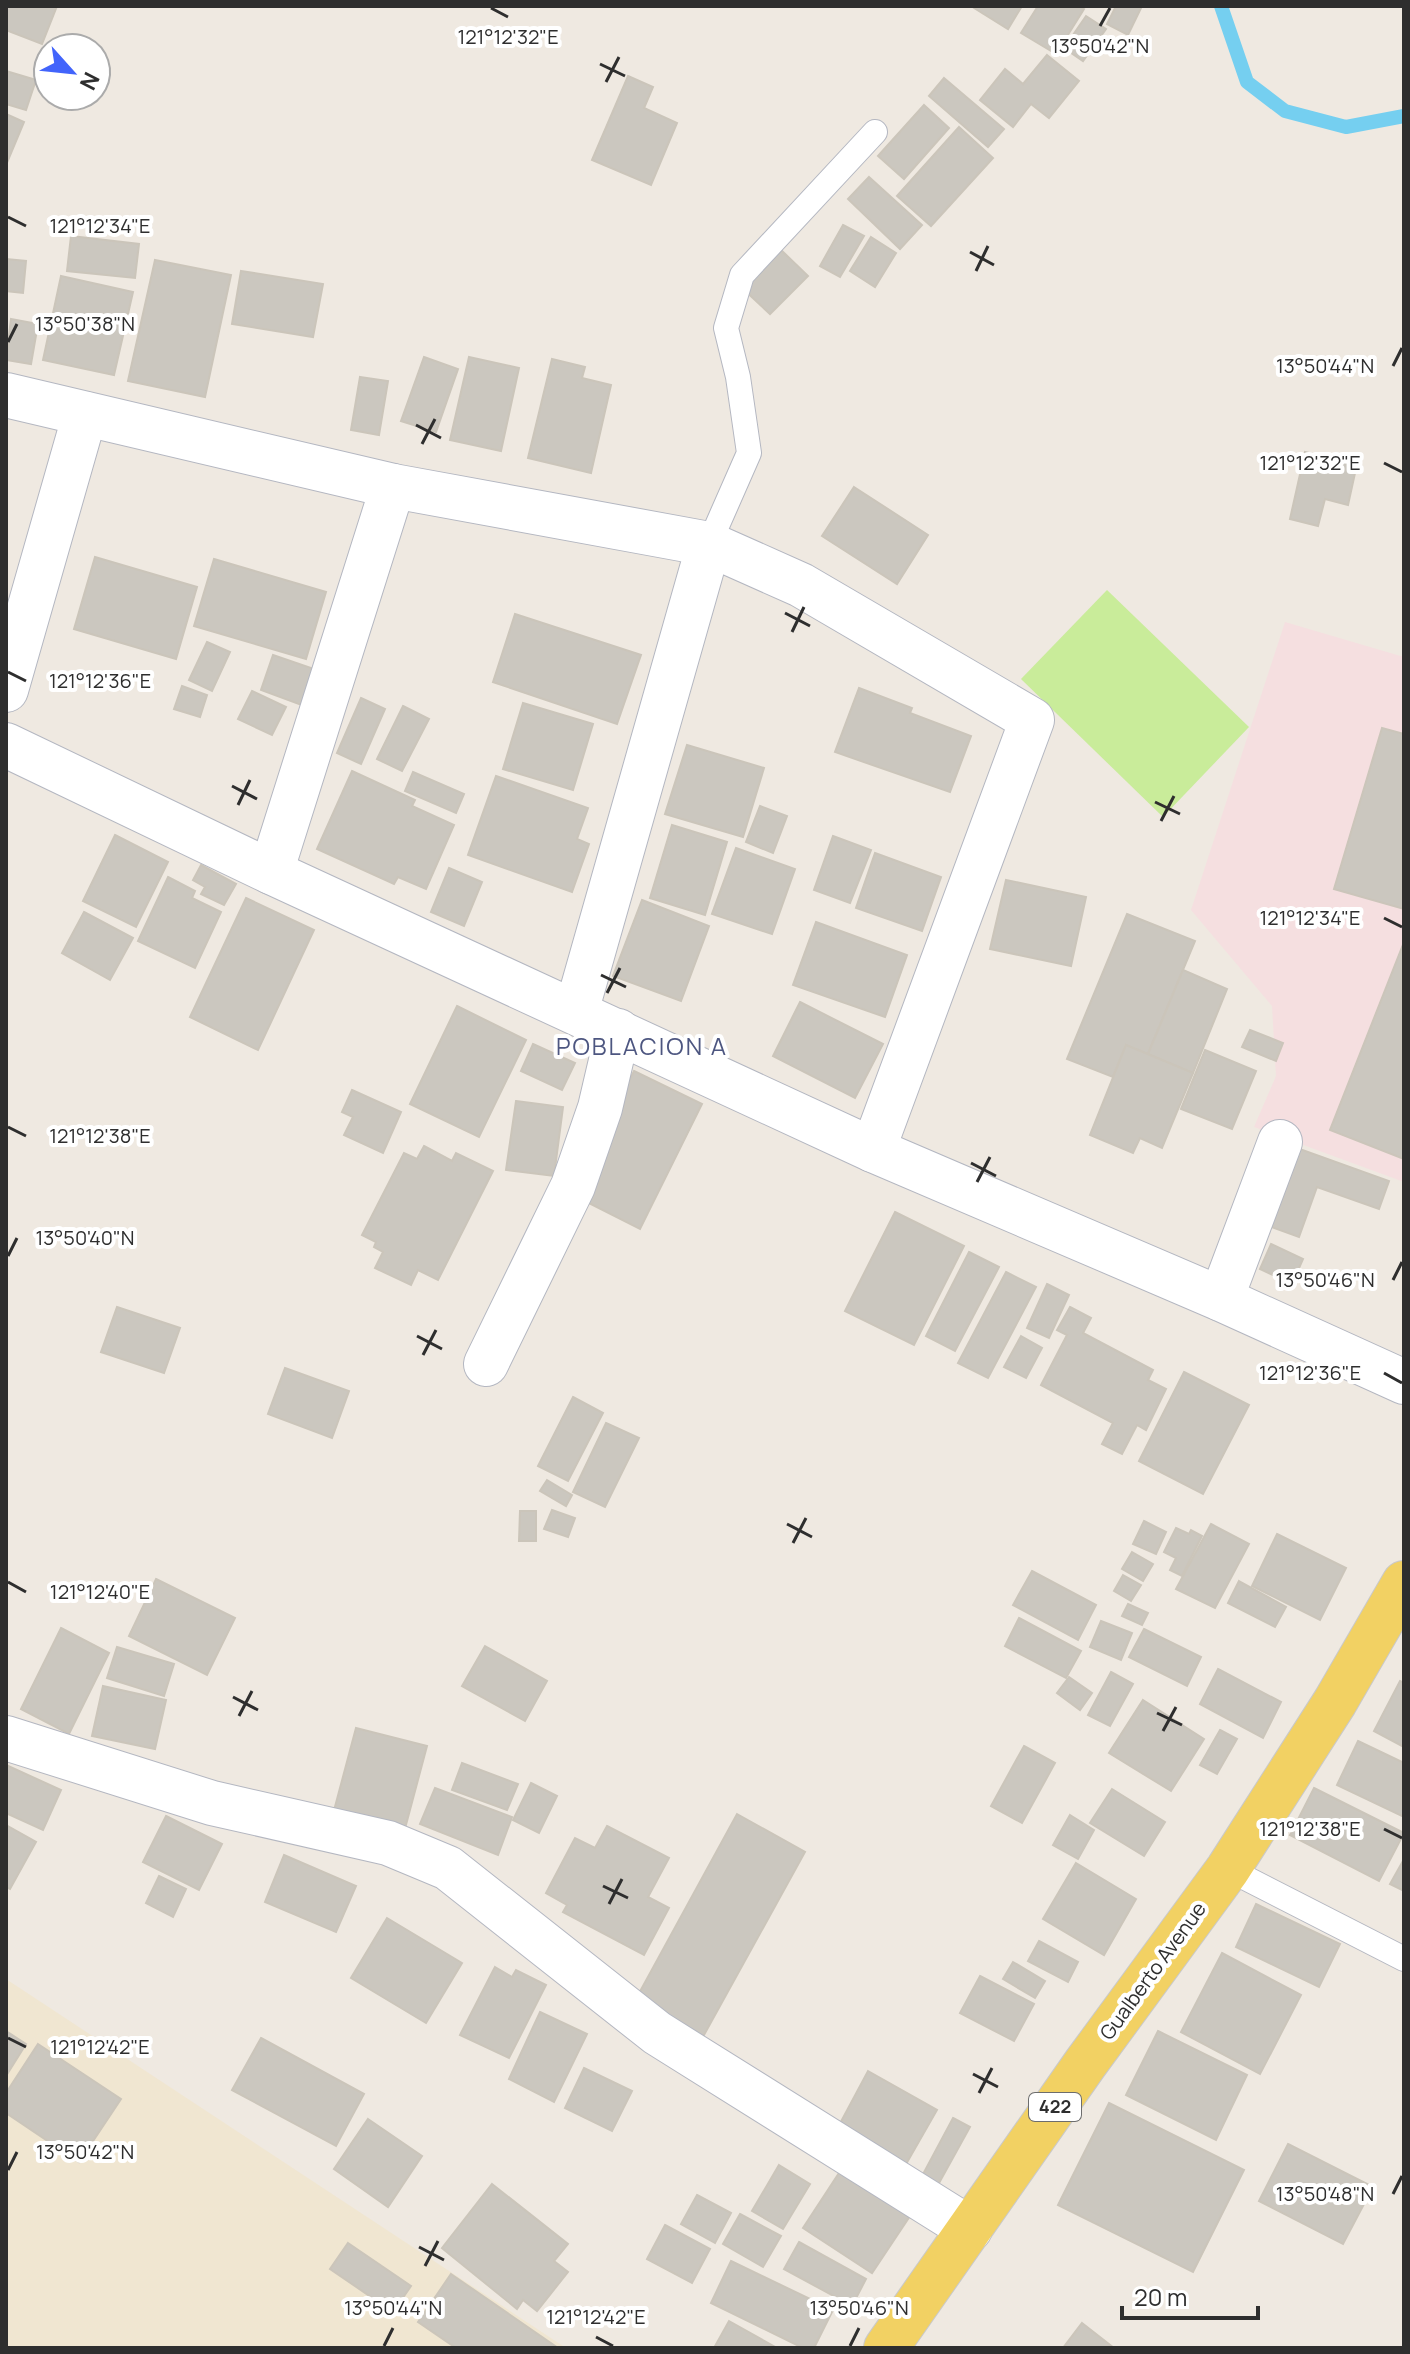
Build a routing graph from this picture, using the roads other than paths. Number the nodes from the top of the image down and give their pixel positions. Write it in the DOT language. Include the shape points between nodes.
graph roads {
  1 [pos="875,132"];
  2 [pos="6,395"];
  3 [pos="85,414"];
  4 [pos="393,486"];
  5 [pos="709,544"];
  6 [pos="6,690"];
  7 [pos="6,745"];
  8 [pos="271,872"];
  9 [pos="576,1012"];
  10 [pos="618,1031"];
  11 [pos="1280,1142"];
  12 [pos="873,1150"];
  13 [pos="1221,1299"];
  14 [pos="486,1364"];
  15 [pos="1404,1382"];
  16 [pos="1404,1583"];
  17 [pos="6,1738"];
  18 [pos="1228,1869"];
  19 [pos="1404,1959"];
  20 [pos="970,2229"];
  21 [pos="886,2348"];
  1 -- 5 [label="lane" via="742,275 726,328 749,453"];
  2 -- 3 [label="street"];
  3 -- 4 [label="street"];
  3 -- 6 [label="street"];
  4 -- 5 [label="street"];
  4 -- 8 [label="street"];
  5 -- 9 [label="street"];
  5 -- 12 [label="street" via="801,585 1032,720"];
  7 -- 8 [label="street"];
  8 -- 9 [label="street"];
  9 -- 10 [label="street"];
  10 -- 12 [label="street"];
  10 -- 14 [label="street" via="600,1108 573,1186"];
  11 -- 13 [label="street"];
  12 -- 13 [label="street"];
  13 -- 15 [label="street"];
  16 -- 18 [label="main road, Gualberto Avenue / 422"];
  17 -- 20 [label="street" via="212,1803 388,1843 448,1868 657,2033"];
  18 -- 19 [label="lane"];
  18 -- 20 [label="main road, Gualberto Avenue / 422"];
  20 -- 21 [label="main road, Gualberto Avenue / 422"];
}
